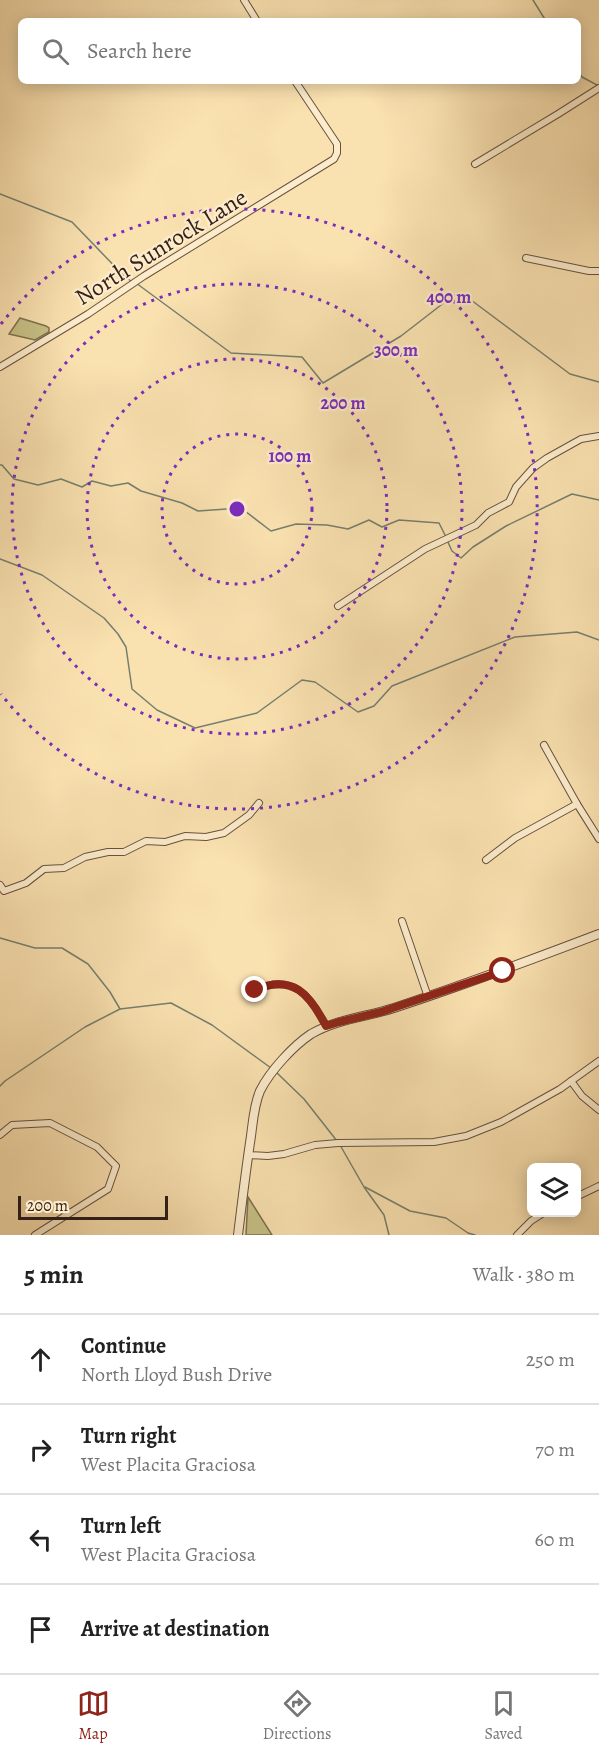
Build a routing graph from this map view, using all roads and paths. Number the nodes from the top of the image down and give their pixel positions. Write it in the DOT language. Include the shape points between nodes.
graph roads {
  1 [pos="244,0"];
  2 [pos="255,18"];
  3 [pos="297,84"];
  4 [pos="599,87"];
  5 [pos="475,164"];
  6 [pos="526,258"];
  7 [pos="599,271"];
  8 [pos="0,367"];
  9 [pos="599,436"];
  10 [pos="338,606"];
  11 [pos="544,746"];
  12 [pos="260,803"];
  13 [pos="577,804"];
  14 [pos="599,839"];
  15 [pos="486,860"];
  16 [pos="0,885"];
  17 [pos="402,921"];
  18 [pos="599,934"];
  19 [pos="255,990"];
  20 [pos="428,997"];
  21 [pos="326,1026"];
  22 [pos="599,1061"];
  23 [pos="571,1081"];
  24 [pos="599,1110"];
  25 [pos="0,1136"];
  26 [pos="248,1155"];
  27 [pos="599,1186"];
  28 [pos="581,1195"];
  29 [pos="537,1217"];
  30 [pos="35,1235"];
  31 [pos="238,1235"];
  32 [pos="517,1235"];
  1 -- 2 [label="street"];
  3 -- 8 [label="street, North Sunrock Lane" via="337,144 334,159"];
  4 -- 5 [label="street"];
  6 -- 7 [label="street"];
  9 -- 10 [label="street" via="581,439 547,458 516,487 509,502 476,525 425,549"];
  11 -- 13 [label="street"];
  12 -- 16 [label="street" via="224,833 146,841 124,852 108,852 85,857 64,868 44,869 26,883 4,891"];
  13 -- 14 [label="street"];
  13 -- 15 [label="street" via="515,838"];
  17 -- 20 [label="street"];
  18 -- 20 [label="street"];
  19 -- 21 [label="street" via="273,984 296,987 316,1007"];
  20 -- 21 [label="street"];
  21 -- 26 [label="street" via="296,1046 266,1082 257,1100"];
  22 -- 23 [label="street"];
  23 -- 24 [label="street"];
  23 -- 26 [label="street" via="501,1122 466,1136 434,1142 315,1145 284,1154"];
  25 -- 30 [label="street" via="12,1125 50,1123 98,1147 116,1166 108,1189"];
  26 -- 31 [label="street"];
  27 -- 28 [label="street"];
  29 -- 32 [label="street"];
}
